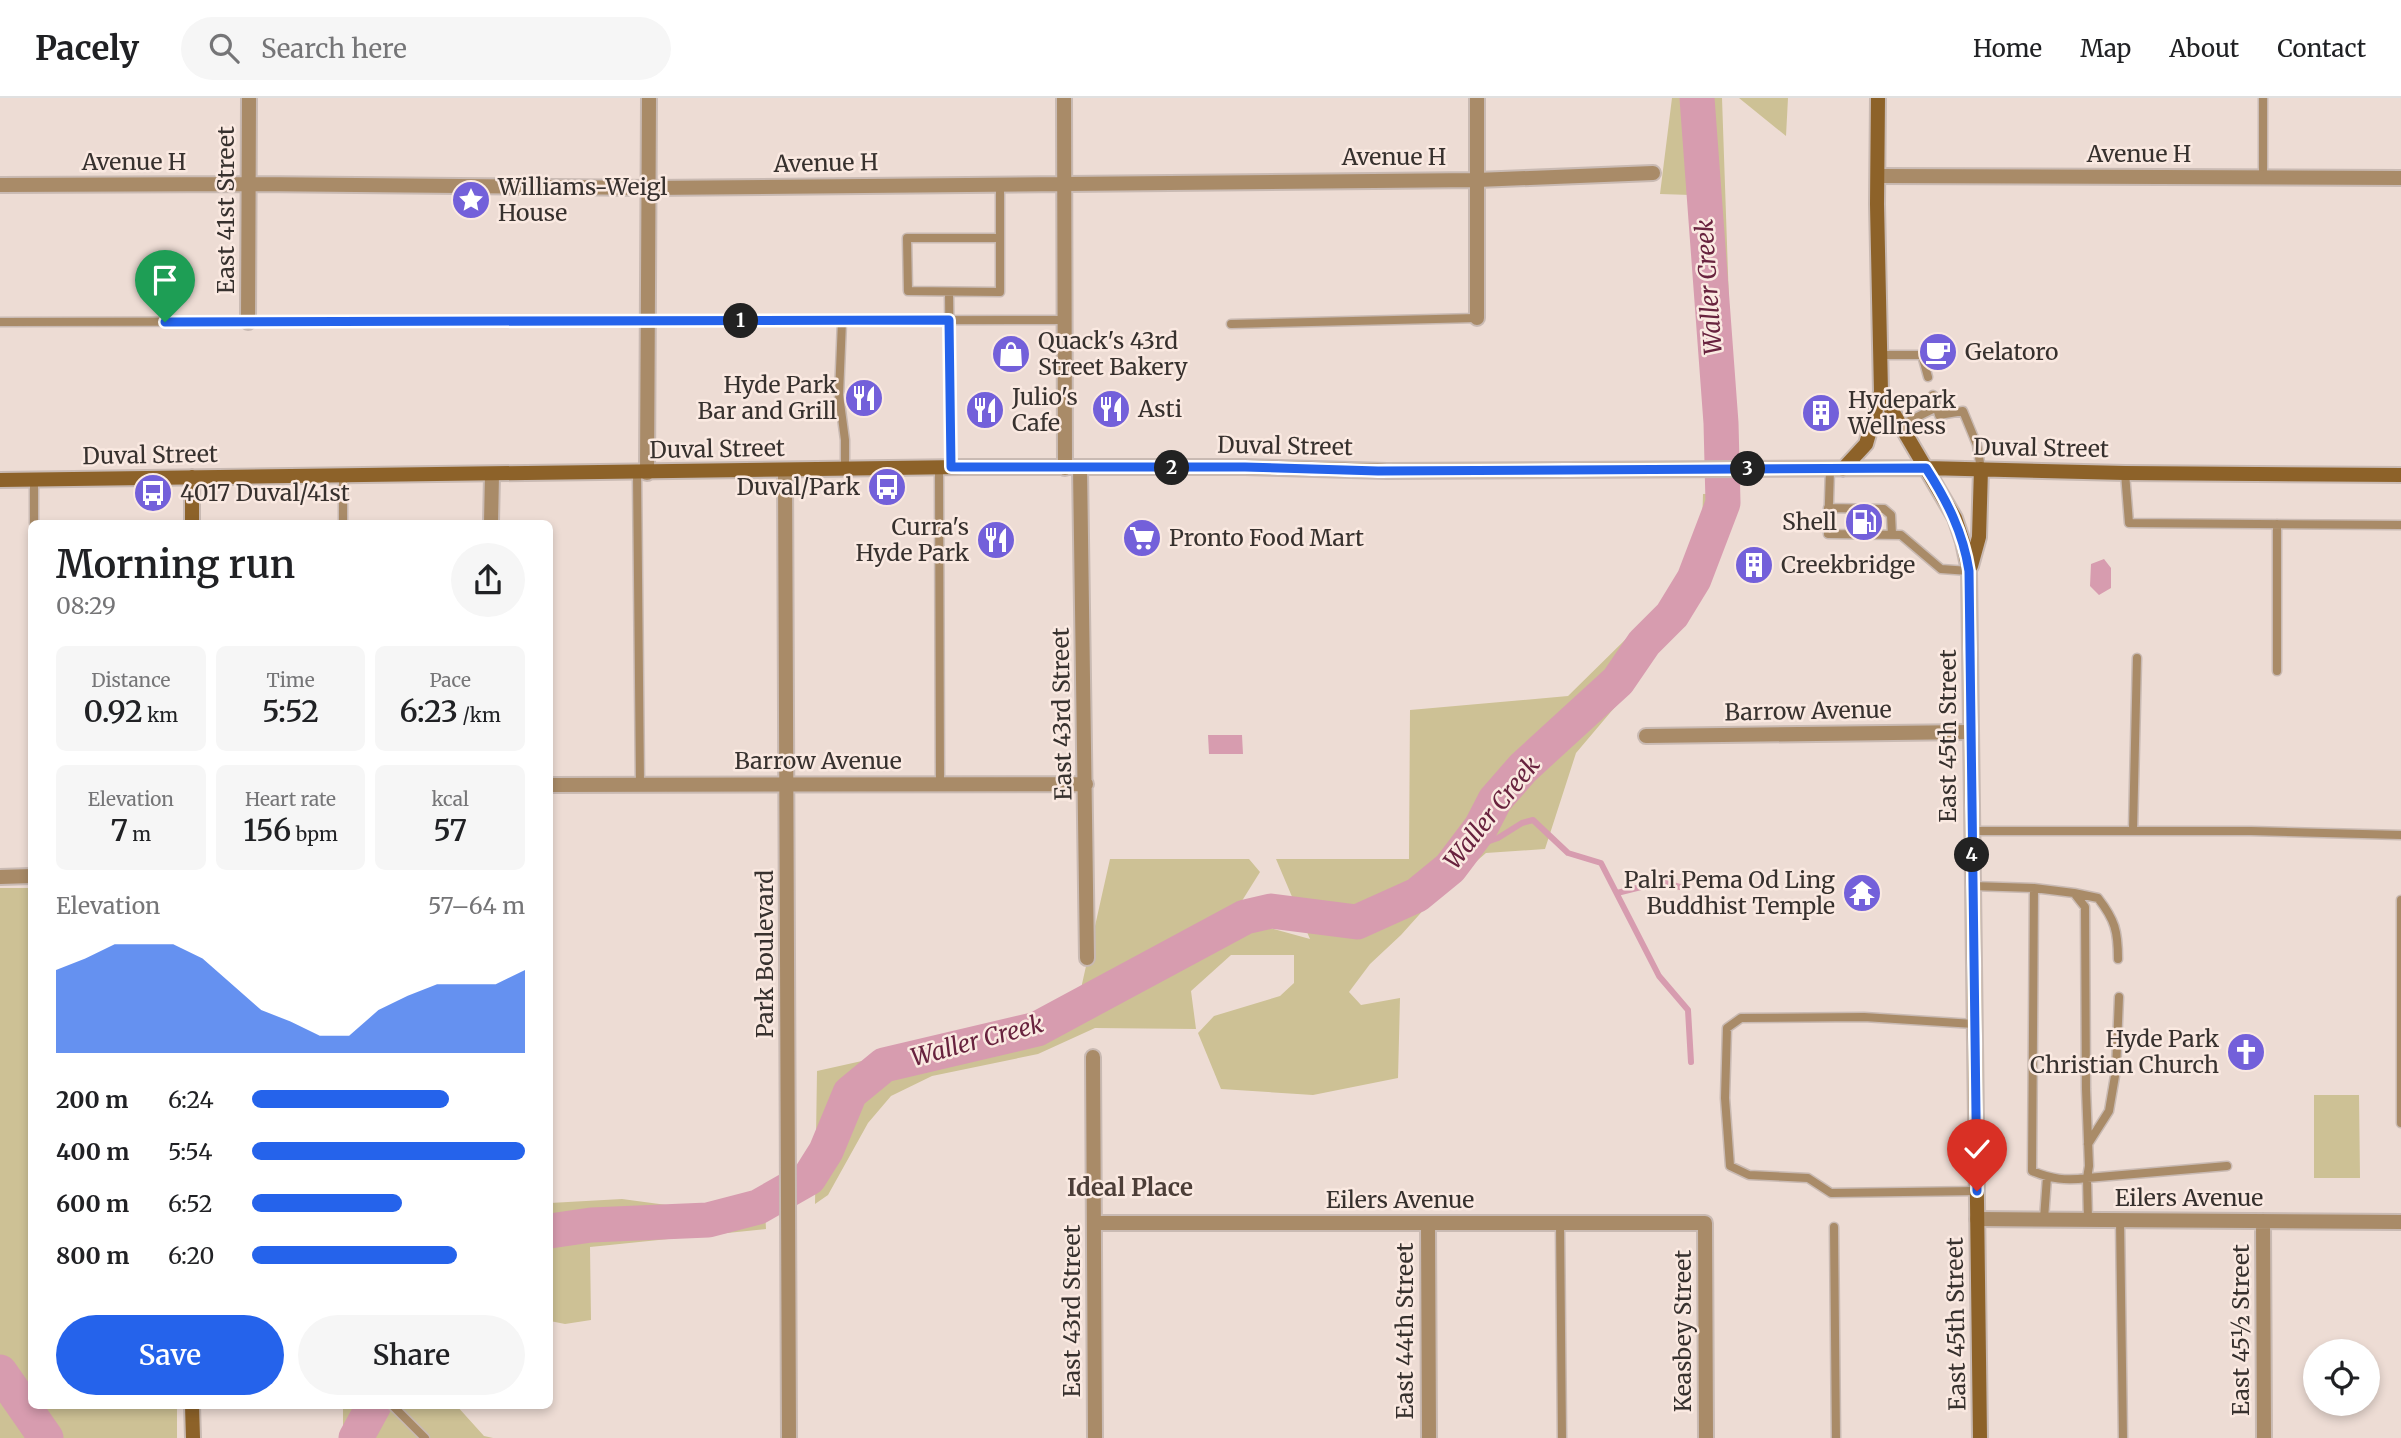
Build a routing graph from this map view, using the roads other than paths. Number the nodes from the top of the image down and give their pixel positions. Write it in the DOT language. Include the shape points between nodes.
graph roads {
  1 [pos="249,98"];
  2 [pos="649,98"];
  3 [pos="1064,98"];
  4 [pos="1476,98"];
  5 [pos="1878,98"];
  6 [pos="2263,98"];
  7 [pos="1653,173"];
  8 [pos="1878,176"];
  9 [pos="2401,177"];
  10 [pos="2263,178"];
  11 [pos="1477,180"];
  12 [pos="1000,183"];
  13 [pos="1064,183"];
  14 [pos="249,184"];
  15 [pos="0,186"];
  16 [pos="649,188"];
  17 [pos="999,237"];
  18 [pos="949,292"];
  19 [pos="1477,318"];
  20 [pos="949,320"];
  21 [pos="1065,320"];
  22 [pos="648,321"];
  23 [pos="842,321"];
  24 [pos="0,322"];
  25 [pos="248,322"];
  26 [pos="1231,324"];
  27 [pos="1880,355"];
  28 [pos="1928,377"];
  29 [pos="1881,392"];
  30 [pos="1933,394"];
  31 [pos="1937,407"];
  32 [pos="1901,425"];
  33 [pos="945,468"];
  34 [pos="1065,468"];
  35 [pos="1080,468"];
  36 [pos="1926,468"];
  37 [pos="845,469"];
  38 [pos="1837,469"];
  39 [pos="1981,469"];
  40 [pos="785,470"];
  41 [pos="642,472"];
  42 [pos="2125,473"];
  43 [pos="492,475"];
  44 [pos="2401,475"];
  45 [pos="192,477"];
  46 [pos="343,477"];
  47 [pos="34,479"];
  48 [pos="0,480"];
  49 [pos="1828,508"];
  50 [pos="34,520"];
  51 [pos="192,520"];
  52 [pos="343,520"];
  53 [pos="491,520"];
  54 [pos="2277,524"];
  55 [pos="2401,525"];
  56 [pos="1892,535"];
  57 [pos="1969,571"];
  58 [pos="2137,658"];
  59 [pos="2277,671"];
  60 [pos="1970,732"];
  61 [pos="1646,736"];
  62 [pos="1086,783"];
  63 [pos="640,784"];
  64 [pos="787,784"];
  65 [pos="940,784"];
  66 [pos="553,785"];
  67 [pos="2133,830"];
  68 [pos="1971,831"];
  69 [pos="2401,835"];
  70 [pos="28,876"];
  71 [pos="0,877"];
  72 [pos="1972,886"];
  73 [pos="2034,888"];
  74 [pos="2074,893"];
  75 [pos="2401,900"];
  76 [pos="1087,958"];
  77 [pos="2118,959"];
  78 [pos="2119,997"];
  79 [pos="1974,1024"];
  80 [pos="1093,1057"];
  81 [pos="2401,1124"];
  82 [pos="2088,1144"];
  83 [pos="2227,1166"];
  84 [pos="2047,1177"];
  85 [pos="2087,1178"];
  86 [pos="1977,1191"];
  87 [pos="1977,1219"];
  88 [pos="2044,1219"];
  89 [pos="2088,1220"];
  90 [pos="2120,1220"];
  91 [pos="2263,1221"];
  92 [pos="2401,1222"];
  93 [pos="1094,1223"];
  94 [pos="1428,1223"];
  95 [pos="1560,1223"];
  96 [pos="1706,1223"];
  97 [pos="1834,1227"];
  98 [pos="192,1409"];
  99 [pos="396,1409"];
  100 [pos="192,1438"];
  101 [pos="425,1438"];
  102 [pos="789,1438"];
  103 [pos="1095,1438"];
  104 [pos="1429,1438"];
  105 [pos="1562,1438"];
  106 [pos="1706,1438"];
  107 [pos="1836,1438"];
  108 [pos="1980,1438"];
  109 [pos="2123,1438"];
  110 [pos="2264,1438"];
  1 -- 14 [label="street, East 41st Street"];
  2 -- 16 [label="street"];
  3 -- 13 [label="street"];
  4 -- 11 [label="street"];
  5 -- 8 [label="street, East 45th Street"];
  6 -- 10 [label="lane"];
  7 -- 11 [label="street, Avenue H"];
  8 -- 10 [label="street, Avenue H"];
  8 -- 27 [label="street, East 45th Street"];
  9 -- 10 [label="street, Avenue H"];
  11 -- 13 [label="street, Avenue H"];
  11 -- 19 [label="street"];
  12 -- 13 [label="street, Avenue H"];
  12 -- 16 [label="street, Avenue H"];
  12 -- 17 [label="lane"];
  13 -- 21 [label="street"];
  14 -- 15 [label="street, Avenue H"];
  14 -- 16 [label="street, Avenue H"];
  14 -- 25 [label="street, East 41st Street"];
  16 -- 22 [label="street"];
  17 -- 18 [label="lane" via="1000,292"];
  17 -- 18 [label="lane" via="907,237 908,291"];
  18 -- 20 [label="lane"];
  19 -- 26 [label="lane"];
  20 -- 21 [label="lane"];
  20 -- 23 [label="lane"];
  20 -- 33 [label="lane"];
  21 -- 34 [label="street"];
  22 -- 23 [label="lane"];
  22 -- 25 [label="lane"];
  22 -- 41 [label="street"];
  23 -- 37 [label="lane" via="839,395"];
  24 -- 25 [label="lane"];
  27 -- 28 [label="lane" via="1922,355"];
  27 -- 29 [label="street, East 45th Street"];
  29 -- 32 [label="street, East 45th Street"];
  29 -- 38 [label="street" via="1866,444"];
  30 -- 31 [label="lane"];
  31 -- 32 [label="lane"];
  31 -- 39 [label="lane" via="1939,415 1963,411"];
  32 -- 36 [label="street, East 45th Street"];
  33 -- 34 [label="street, Duval Street"];
  33 -- 37 [label="street, Duval Street"];
  33 -- 65 [label="lane"];
  34 -- 35 [label="street, Duval Street"];
  35 -- 38 [label="street, Duval Street"];
  35 -- 62 [label="street, East 43rd Street"];
  36 -- 38 [label="street, Duval Street"];
  36 -- 39 [label="street, Duval Street"];
  36 -- 57 [label="street, East 45th Street" via="1955,518"];
  37 -- 40 [label="street, Duval Street"];
  38 -- 49 [label="lane"];
  39 -- 42 [label="street, Duval Street"];
  39 -- 57 [label="street" via="1979,537"];
  40 -- 41 [label="street, Duval Street"];
  40 -- 64 [label="street, Park Boulevard"];
  41 -- 43 [label="street, Duval Street"];
  41 -- 63 [label="lane"];
  42 -- 44 [label="street, Duval Street"];
  42 -- 54 [label="lane" via="2129,523"];
  43 -- 46 [label="street, Duval Street"];
  43 -- 53 [label="street"];
  45 -- 46 [label="street, Duval Street"];
  45 -- 47 [label="street, Duval Street"];
  45 -- 51 [label="street"];
  46 -- 52 [label="lane"];
  47 -- 48 [label="street, Duval Street"];
  47 -- 50 [label="lane"];
  49 -- 56 [label="lane" via="1884,509 1891,515"];
  49 -- 56 [label="lane" via="1828,534"];
  54 -- 55 [label="lane"];
  54 -- 59 [label="lane"];
  56 -- 57 [label="lane" via="1901,535 1941,569"];
  57 -- 60 [label="street, East 45th Street"];
  58 -- 67 [label="lane"];
  60 -- 61 [label="street, Barrow Avenue"];
  60 -- 68 [label="street, East 45th Street"];
  62 -- 65 [label="street, Barrow Avenue"];
  62 -- 76 [label="street, East 43rd Street"];
  63 -- 64 [label="street, Barrow Avenue"];
  63 -- 66 [label="street, Barrow Avenue"];
  64 -- 65 [label="street, Barrow Avenue"];
  64 -- 102 [label="street, Park Boulevard"];
  67 -- 68 [label="lane"];
  67 -- 69 [label="lane"];
  68 -- 72 [label="street, East 45th Street"];
  70 -- 71 [label="street"];
  72 -- 73 [label="lane"];
  72 -- 79 [label="street, East 45th Street"];
  73 -- 74 [label="lane"];
  73 -- 84 [label="lane" via="2032,1171"];
  74 -- 77 [label="lane" via="2098,898 2112,917"];
  74 -- 82 [label="lane" via="2085,906"];
  75 -- 81 [label="lane"];
  78 -- 82 [label="lane" via="2109,1111"];
  79 -- 86 [label="street, East 45th Street"];
  79 -- 86 [label="lane" via="1864,1017 1741,1018 1727,1028 1725,1098 1730,1166 1749,1175 1808,1178 1831,1192"];
  80 -- 93 [label="street, East 43rd Street"];
  82 -- 85 [label="lane"];
  83 -- 85 [label="lane"];
  84 -- 85 [label="lane"];
  84 -- 88 [label="lane"];
  85 -- 89 [label="lane"];
  86 -- 87 [label="street, East 45th Street"];
  87 -- 88 [label="street, Eilers Avenue"];
  87 -- 108 [label="street, East 45th Street"];
  88 -- 89 [label="street, Eilers Avenue"];
  89 -- 90 [label="street, Eilers Avenue"];
  90 -- 91 [label="street, Eilers Avenue"];
  90 -- 109 [label="lane"];
  91 -- 92 [label="street, Eilers Avenue"];
  91 -- 110 [label="street, East 45½ Street"];
  93 -- 94 [label="street, Eilers Avenue"];
  93 -- 103 [label="street, East 43rd Street"];
  94 -- 95 [label="street, Eilers Avenue"];
  94 -- 104 [label="street, East 44th Street"];
  95 -- 96 [label="street, Eilers Avenue"];
  95 -- 105 [label="lane"];
  96 -- 106 [label="street, Keasbey Street"];
  97 -- 107 [label="lane"];
  98 -- 100 [label="street"];
  99 -- 101 [label="lane"];
}
